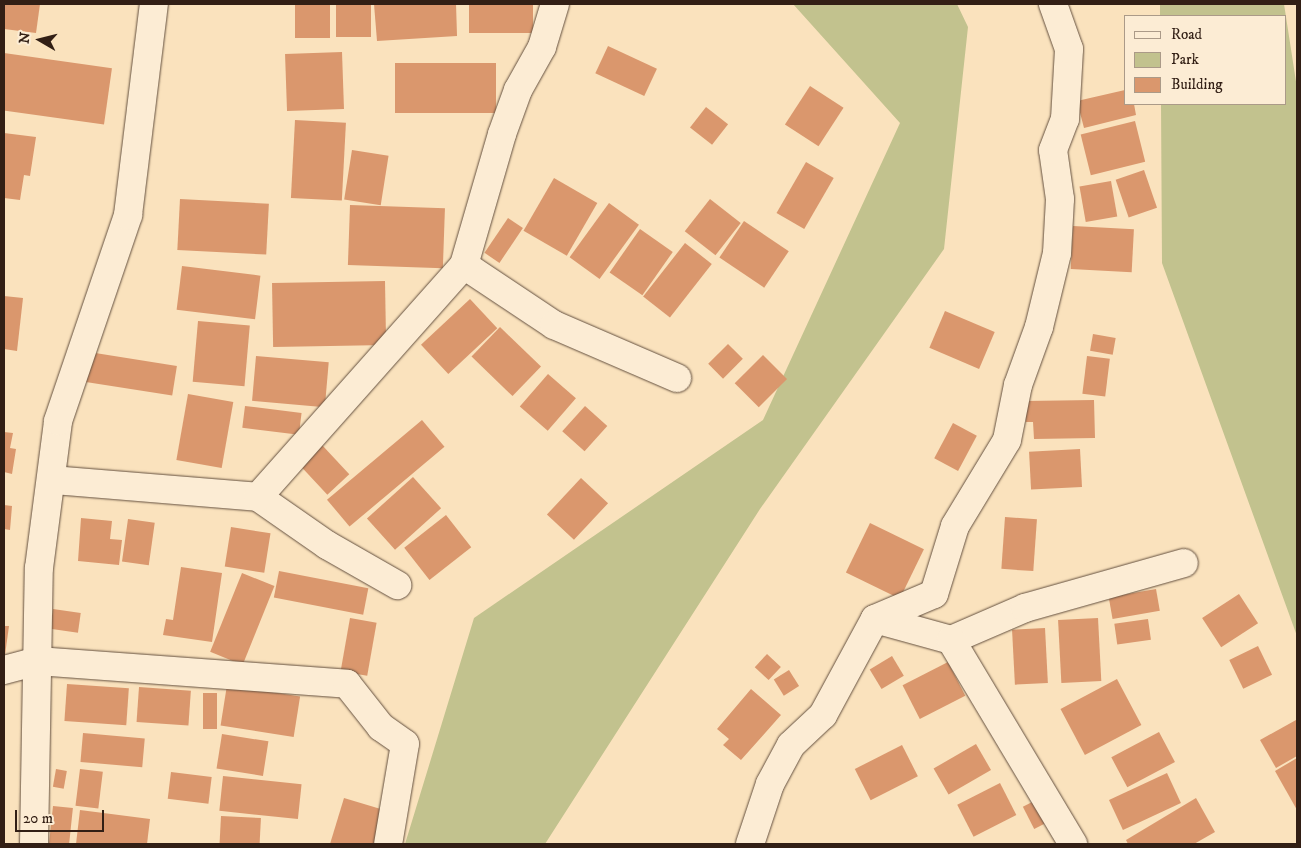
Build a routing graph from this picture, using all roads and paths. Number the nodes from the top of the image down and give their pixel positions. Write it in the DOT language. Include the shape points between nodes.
graph roads {
  1 [pos="154,4"];
  2 [pos="555,4"];
  3 [pos="1053,4"];
  4 [pos="464,265"];
  5 [pos="677,378"];
  6 [pos="52,480"];
  7 [pos="258,497"];
  8 [pos="1184,563"];
  9 [pos="397,585"];
  10 [pos="875,618"];
  11 [pos="951,640"];
  12 [pos="37,661"];
  13 [pos="4,670"];
  14 [pos="34,844"];
  15 [pos="388,844"];
  16 [pos="750,844"];
  17 [pos="1072,844"];
  1 -- 6 [label="street" via="128,215 58,420"];
  2 -- 4 [label="street" via="542,47 518,90 502,134"];
  3 -- 10 [label="street" via="1069,49 1065,119 1053,150 1060,199 1056,253 1039,327 1018,385 1007,440 955,526 934,594"];
  4 -- 5 [label="street" via="554,324"];
  4 -- 7 [label="street"];
  6 -- 7 [label="street"];
  6 -- 12 [label="street" via="39,568"];
  7 -- 9 [label="street" via="328,545"];
  8 -- 11 [label="street" via="1026,608"];
  10 -- 11 [label="street"];
  10 -- 16 [label="street" via="823,715 787,753 770,784"];
  11 -- 17 [label="street"];
  12 -- 13 [label="street"];
  12 -- 14 [label="street"];
  12 -- 15 [label="street" via="347,684 381,727 405,744"];
}
